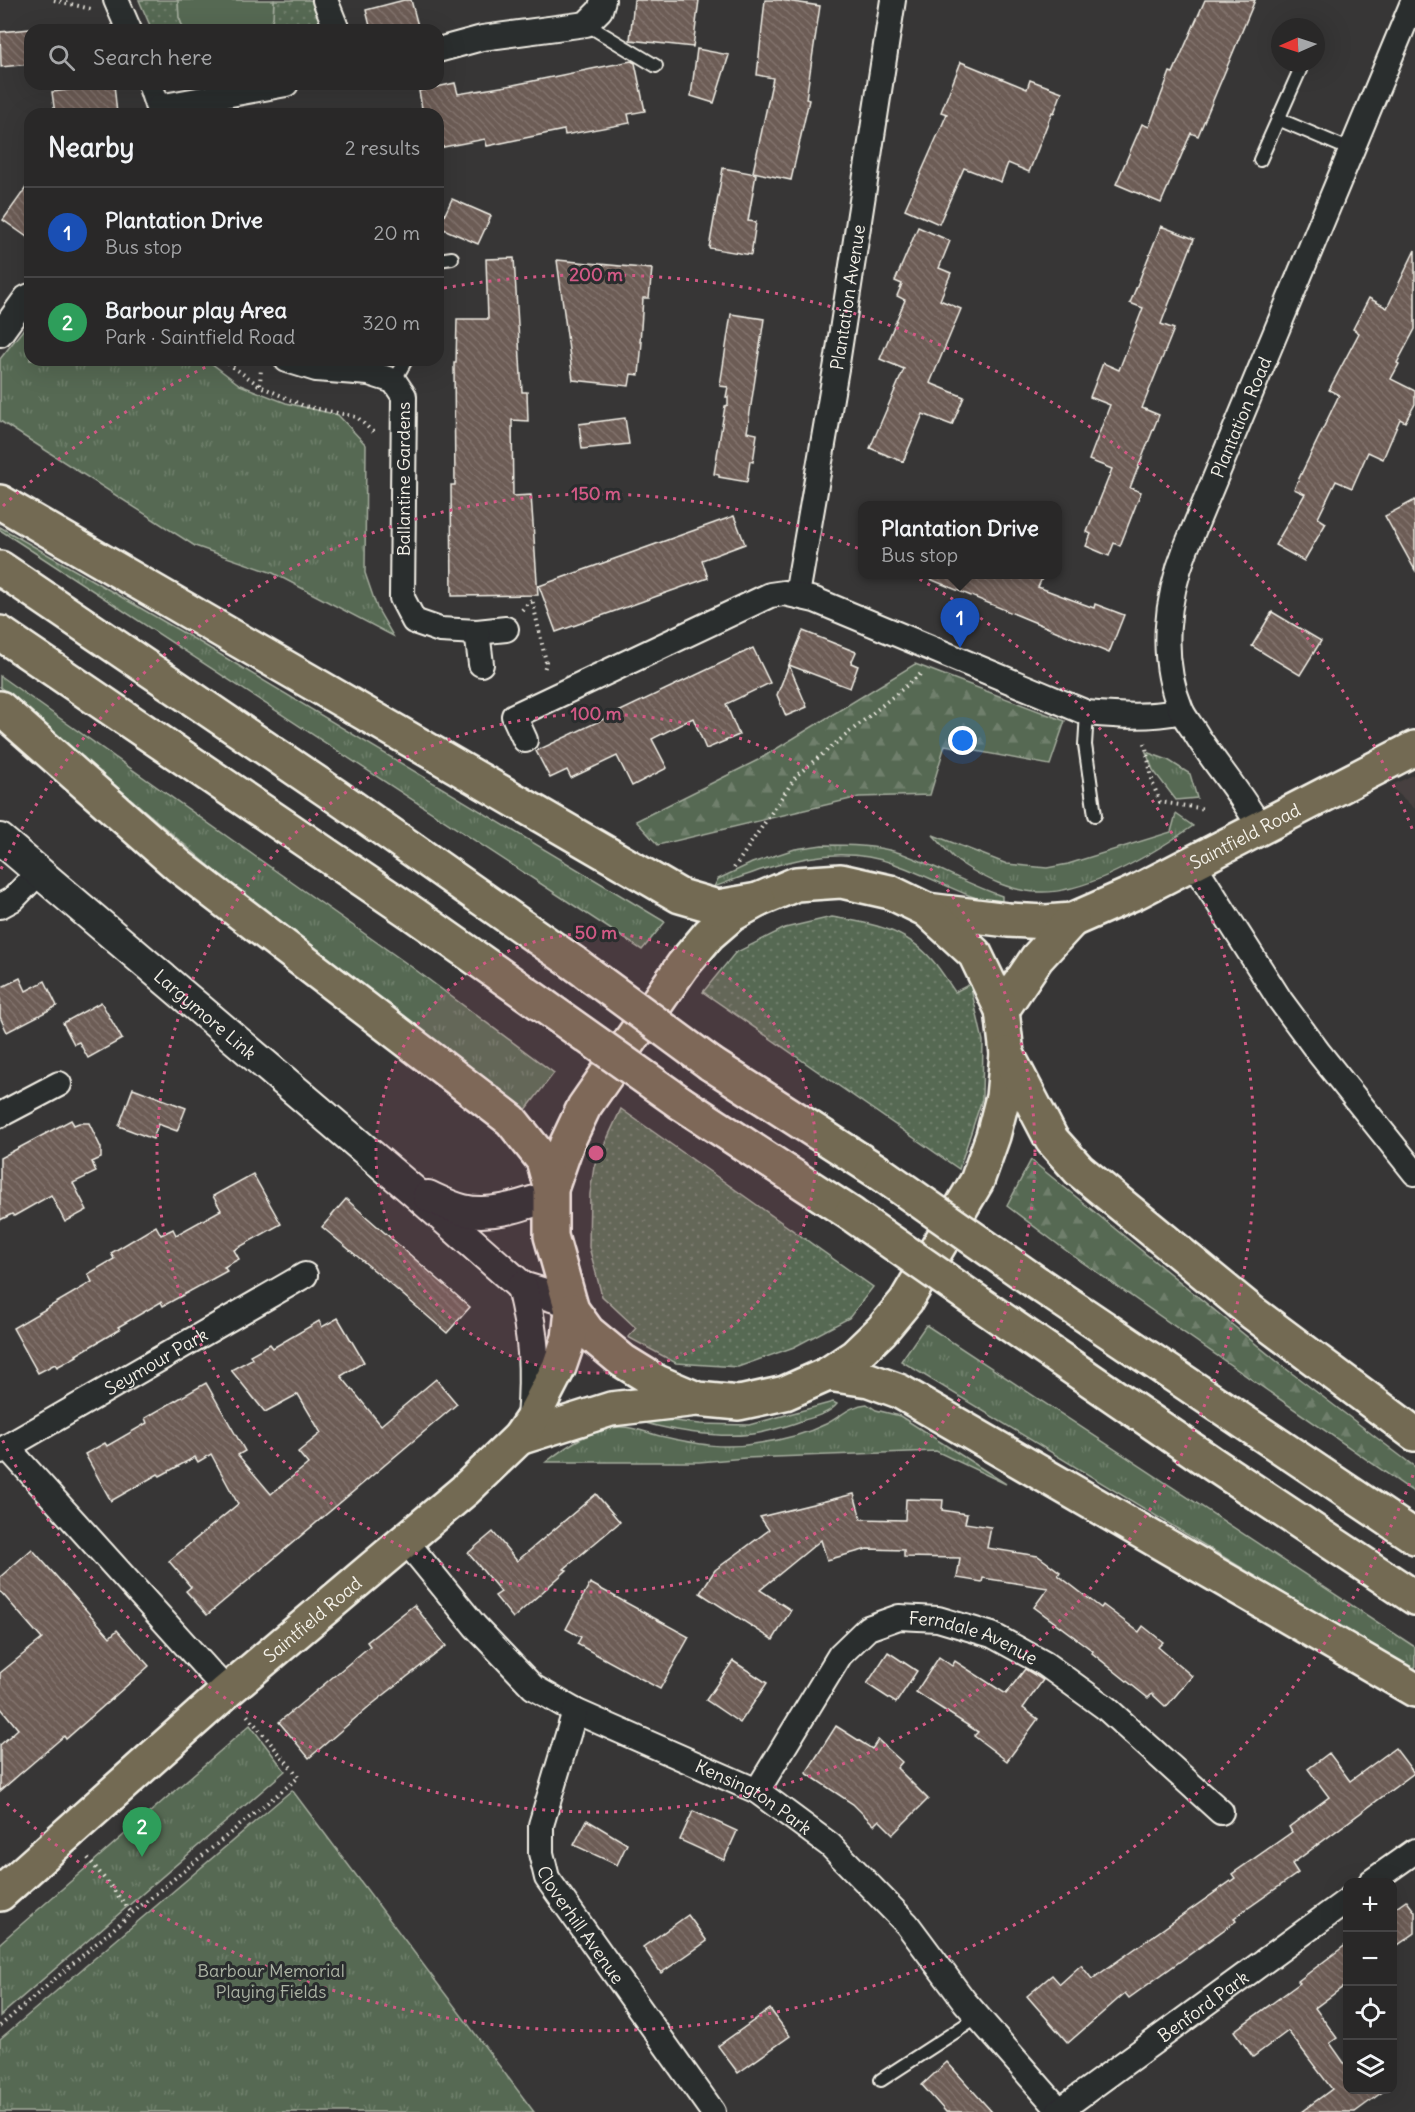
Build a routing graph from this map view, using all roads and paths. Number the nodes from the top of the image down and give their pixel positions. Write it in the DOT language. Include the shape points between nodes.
graph roads {
  1 [pos="116,0"];
  2 [pos="325,0"];
  3 [pos="603,0"];
  4 [pos="892,0"];
  5 [pos="1414,0"];
  6 [pos="126,24"];
  7 [pos="335,24"];
  8 [pos="586,24"];
  9 [pos="444,48"];
  10 [pos="656,66"];
  11 [pos="1299,72"];
  12 [pos="152,90"];
  13 [pos="258,90"];
  14 [pos="158,108"];
  15 [pos="173,108"];
  16 [pos="1278,119"];
  17 [pos="1351,150"];
  18 [pos="1260,160"];
  19 [pos="452,258"];
  20 [pos="444,259"];
  21 [pos="24,301"];
  22 [pos="0,334"];
  23 [pos="232,366"];
  24 [pos="306,366"];
  25 [pos="403,366"];
  26 [pos="394,381"];
  27 [pos="380,440"];
  28 [pos="0,502"];
  29 [pos="0,568"];
  30 [pos="797,595"];
  31 [pos="506,629"];
  32 [pos="477,632"];
  33 [pos="0,633"];
  34 [pos="481,664"];
  35 [pos="931,666"];
  36 [pos="548,699"];
  37 [pos="0,708"];
  38 [pos="1181,711"];
  39 [pos="1088,713"];
  40 [pos="525,740"];
  41 [pos="1144,740"];
  42 [pos="1415,748"];
  43 [pos="1206,809"];
  44 [pos="1095,815"];
  45 [pos="1260,828"];
  46 [pos="0,838"];
  47 [pos="1193,863"];
  48 [pos="734,868"];
  49 [pos="40,872"];
  50 [pos="758,900"];
  51 [pos="0,906"];
  52 [pos="927,910"];
  53 [pos="1072,920"];
  54 [pos="1002,1010"];
  55 [pos="1007,1054"];
  56 [pos="59,1084"];
  57 [pos="1,1111"];
  58 [pos="1415,1173"];
  59 [pos="411,1189"];
  60 [pos="550,1192"];
  61 [pos="306,1275"];
  62 [pos="522,1287"];
  63 [pos="570,1305"];
  64 [pos="828,1374"];
  65 [pos="697,1399"];
  66 [pos="525,1428"];
  67 [pos="1415,1434"];
  68 [pos="4,1449"];
  69 [pos="1415,1537"];
  70 [pos="405,1540"];
  71 [pos="1415,1598"];
  72 [pos="1415,1690"];
  73 [pos="227,1691"];
  74 [pos="575,1711"];
  75 [pos="757,1791"];
  76 [pos="1221,1812"];
  77 [pos="1415,1851"];
  78 [pos="88,1858"];
  79 [pos="1377,1878"];
  80 [pos="0,1894"];
  81 [pos="1343,1903"];
  82 [pos="132,1913"];
  83 [pos="978,2017"];
  84 [pos="0,2026"];
  85 [pos="881,2080"];
  86 [pos="1060,2111"];
  87 [pos="713,2112"];
  1 -- 6 [label="street"];
  2 -- 7 [label="street"];
  3 -- 8 [label="street" via="600,10"];
  4 -- 30 [label="street, Plantation Avenue"];
  5 -- 17 [label="street, Plantation Road"];
  8 -- 9 [label="street" via="482,38"];
  8 -- 10 [label="lane"];
  11 -- 16 [label="lane"];
  12 -- 14 [label="street"];
  13 -- 15 [label="street"];
  16 -- 17 [label="lane"];
  16 -- 18 [label="lane"];
  17 -- 38 [label="street, Plantation Road" via="1176,575 1168,620 1168,653"];
  19 -- 20 [label="lane"];
  21 -- 22 [label="street"];
  23 -- 27 [label="path" via="260,386 304,406 357,417"];
  24 -- 26 [label="street, Ballantine Gardens" via="369,373"];
  25 -- 26 [label="lane"];
  26 -- 32 [label="street, Ballantine Gardens" via="404,396 402,598 414,621 440,630"];
  28 -- 50 [label="main road" via="680,896 718,907"];
  29 -- 69 [label="main road, bridge" via="336,796 711,1064 880,1173"];
  30 -- 36 [label="street" via="770,595"];
  30 -- 39 [label="street"];
  31 -- 32 [label="street, Ballantine Gardens"];
  31 -- 36 [label="path" via="532,599 546,662 542,685"];
  32 -- 34 [label="street"];
  33 -- 71 [label="main road, bridge" via="681,1103 851,1214"];
  35 -- 48 [label="path" via="797,775"];
  36 -- 40 [label="street" via="514,716"];
  37 -- 60 [label="main road" via="179,866 511,1120 543,1160"];
  38 -- 39 [label="street" via="1118,716"];
  38 -- 45 [label="street, Plantation Road"];
  39 -- 44 [label="lane" via="1085,745"];
  41 -- 43 [label="path" via="1160,802"];
  42 -- 45 [label="main road, Saintfield Road"];
  45 -- 47 [label="main road, Saintfield Road"];
  46 -- 49 [label="street, Largymore Link"];
  47 -- 53 [label="main road, Saintfield Road"];
  47 -- 58 [label="street" via="1280,1000"];
  49 -- 51 [label="street" via="13,899"];
  49 -- 59 [label="street, Largymore Link"];
  50 -- 52 [label="main road" via="796,884 841,881 890,892"];
  50 -- 60 [label="main road" via="730,915 683,965 584,1107"];
  52 -- 53 [label="main road, Saintfield Road" via="1000,919"];
  52 -- 54 [label="main road" via="975,954"];
  53 -- 54 [label="main road, Saintfield Road" via="1037,958"];
  54 -- 55 [label="main road"];
  55 -- 64 [label="main road" via="1003,1097 977,1181 906,1301 855,1356"];
  55 -- 67 [label="main road" via="1052,1140 1079,1170 1254,1313"];
  56 -- 57 [label="street"];
  59 -- 60 [label="street, Largymore Link" via="463,1210 484,1212 523,1205"];
  59 -- 62 [label="street, Largymore Link"];
  60 -- 63 [label="main road" via="551,1236"];
  61 -- 68 [label="street, Seymour Park"];
  62 -- 63 [label="street, Largymore Link"];
  62 -- 66 [label="street" via="535,1359"];
  63 -- 65 [label="main road" via="588,1332 623,1362"];
  63 -- 66 [label="main road, Saintfield Road" via="569,1338 559,1367"];
  64 -- 65 [label="main road" via="785,1393 739,1403"];
  64 -- 72 [label="main road" via="869,1380 899,1391"];
  65 -- 66 [label="main road" via="610,1409"];
  66 -- 70 [label="main road, Saintfield Road" via="465,1490"];
  68 -- 73 [label="street, Seymour Park"];
  70 -- 73 [label="main road, Saintfield Road"];
  70 -- 74 [label="street, Kensington Park" via="475,1626 533,1687"];
  73 -- 80 [label="main road, Saintfield Road"];
  73 -- 82 [label="path" via="299,1777"];
  74 -- 75 [label="street, Kensington Park"];
  74 -- 87 [label="street, Cloverhill Avenue" via="541,1825 541,1853 547,1878"];
  75 -- 76 [label="street, Ferndale Avenue" via="840,1655 868,1628 899,1617 938,1619 992,1635 1045,1664 1106,1708"];
  75 -- 83 [label="street, Kensington Park" via="830,1845 900,1916"];
  77 -- 79 [label="street"];
  78 -- 82 [label="path"];
  81 -- 86 [label="street, Benford Park"];
  82 -- 84 [label="path"];
  83 -- 85 [label="lane"];
  83 -- 86 [label="street, Kensington Park"];
}
